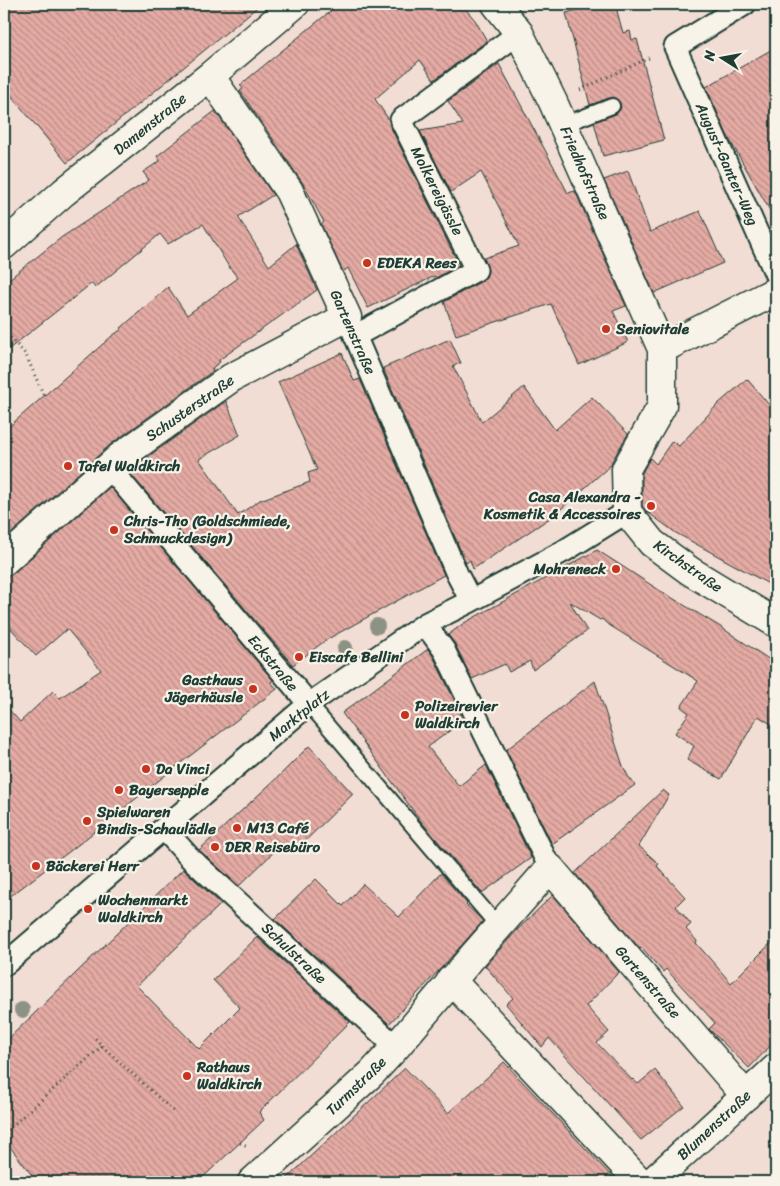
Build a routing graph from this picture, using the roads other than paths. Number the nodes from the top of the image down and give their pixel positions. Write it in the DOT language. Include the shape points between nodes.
graph roads {
  1 [pos="295,4"];
  2 [pos="496,4"];
  3 [pos="745,4"];
  4 [pos="519,32"];
  5 [pos="210,76"];
  6 [pos="612,106"];
  7 [pos="558,113"];
  8 [pos="4,244"];
  9 [pos="776,275"];
  10 [pos="776,291"];
  11 [pos="351,326"];
  12 [pos="662,349"];
  13 [pos="108,466"];
  14 [pos="627,512"];
  15 [pos="4,561"];
  16 [pos="471,601"];
  17 [pos="776,623"];
  18 [pos="425,624"];
  19 [pos="309,704"];
  20 [pos="164,829"];
  21 [pos="550,868"];
  22 [pos="498,926"];
  23 [pos="4,966"];
  24 [pos="451,980"];
  25 [pos="396,1047"];
  26 [pos="776,1068"];
  27 [pos="746,1096"];
  28 [pos="252,1182"];
  29 [pos="640,1182"];
  30 [pos="652,1182"];
  1 -- 5 [label="street, Damenstraße"];
  2 -- 4 [label="street, Friedhofstraße"];
  3 -- 9 [label="street, August-Ganter-Weg" via="674,47"];
  4 -- 7 [label="street, Friedhofstraße"];
  4 -- 11 [label="street, Molkereigässle" via="401,120 476,270"];
  5 -- 8 [label="street, Damenstraße"];
  5 -- 11 [label="street, Gartenstraße" via="289,191"];
  6 -- 7 [label="lane"];
  7 -- 12 [label="street, Friedhofstraße"];
  10 -- 12 [label="street"];
  11 -- 13 [label="street, Schusterstraße" via="232,378"];
  11 -- 16 [label="street, Gartenstraße"];
  12 -- 14 [label="street" via="662,406 626,469"];
  13 -- 15 [label="street, Schusterstraße"];
  13 -- 19 [label="street, Eckstraße"];
  14 -- 16 [label="street, Marktplatz" via="564,552"];
  14 -- 17 [label="street, Kirchstraße" via="652,543 690,571"];
  16 -- 18 [label="street, Marktplatz"];
  18 -- 19 [label="street, Marktplatz"];
  18 -- 21 [label="street, Gartenstraße" via="444,650"];
  19 -- 20 [label="street, Marktplatz"];
  19 -- 22 [label="lane, Eckstraße"];
  20 -- 23 [label="street, Marktplatz"];
  20 -- 25 [label="street, Schulstraße" via="191,859"];
  21 -- 22 [label="street"];
  21 -- 27 [label="street, Gartenstraße"];
  22 -- 24 [label="street"];
  24 -- 25 [label="street, Turmstraße"];
  24 -- 29 [label="street"];
  25 -- 28 [label="street, Turmstraße" via="372,1073"];
  26 -- 27 [label="street, Blumenstraße"];
  27 -- 30 [label="street, Blumenstraße"];
}
